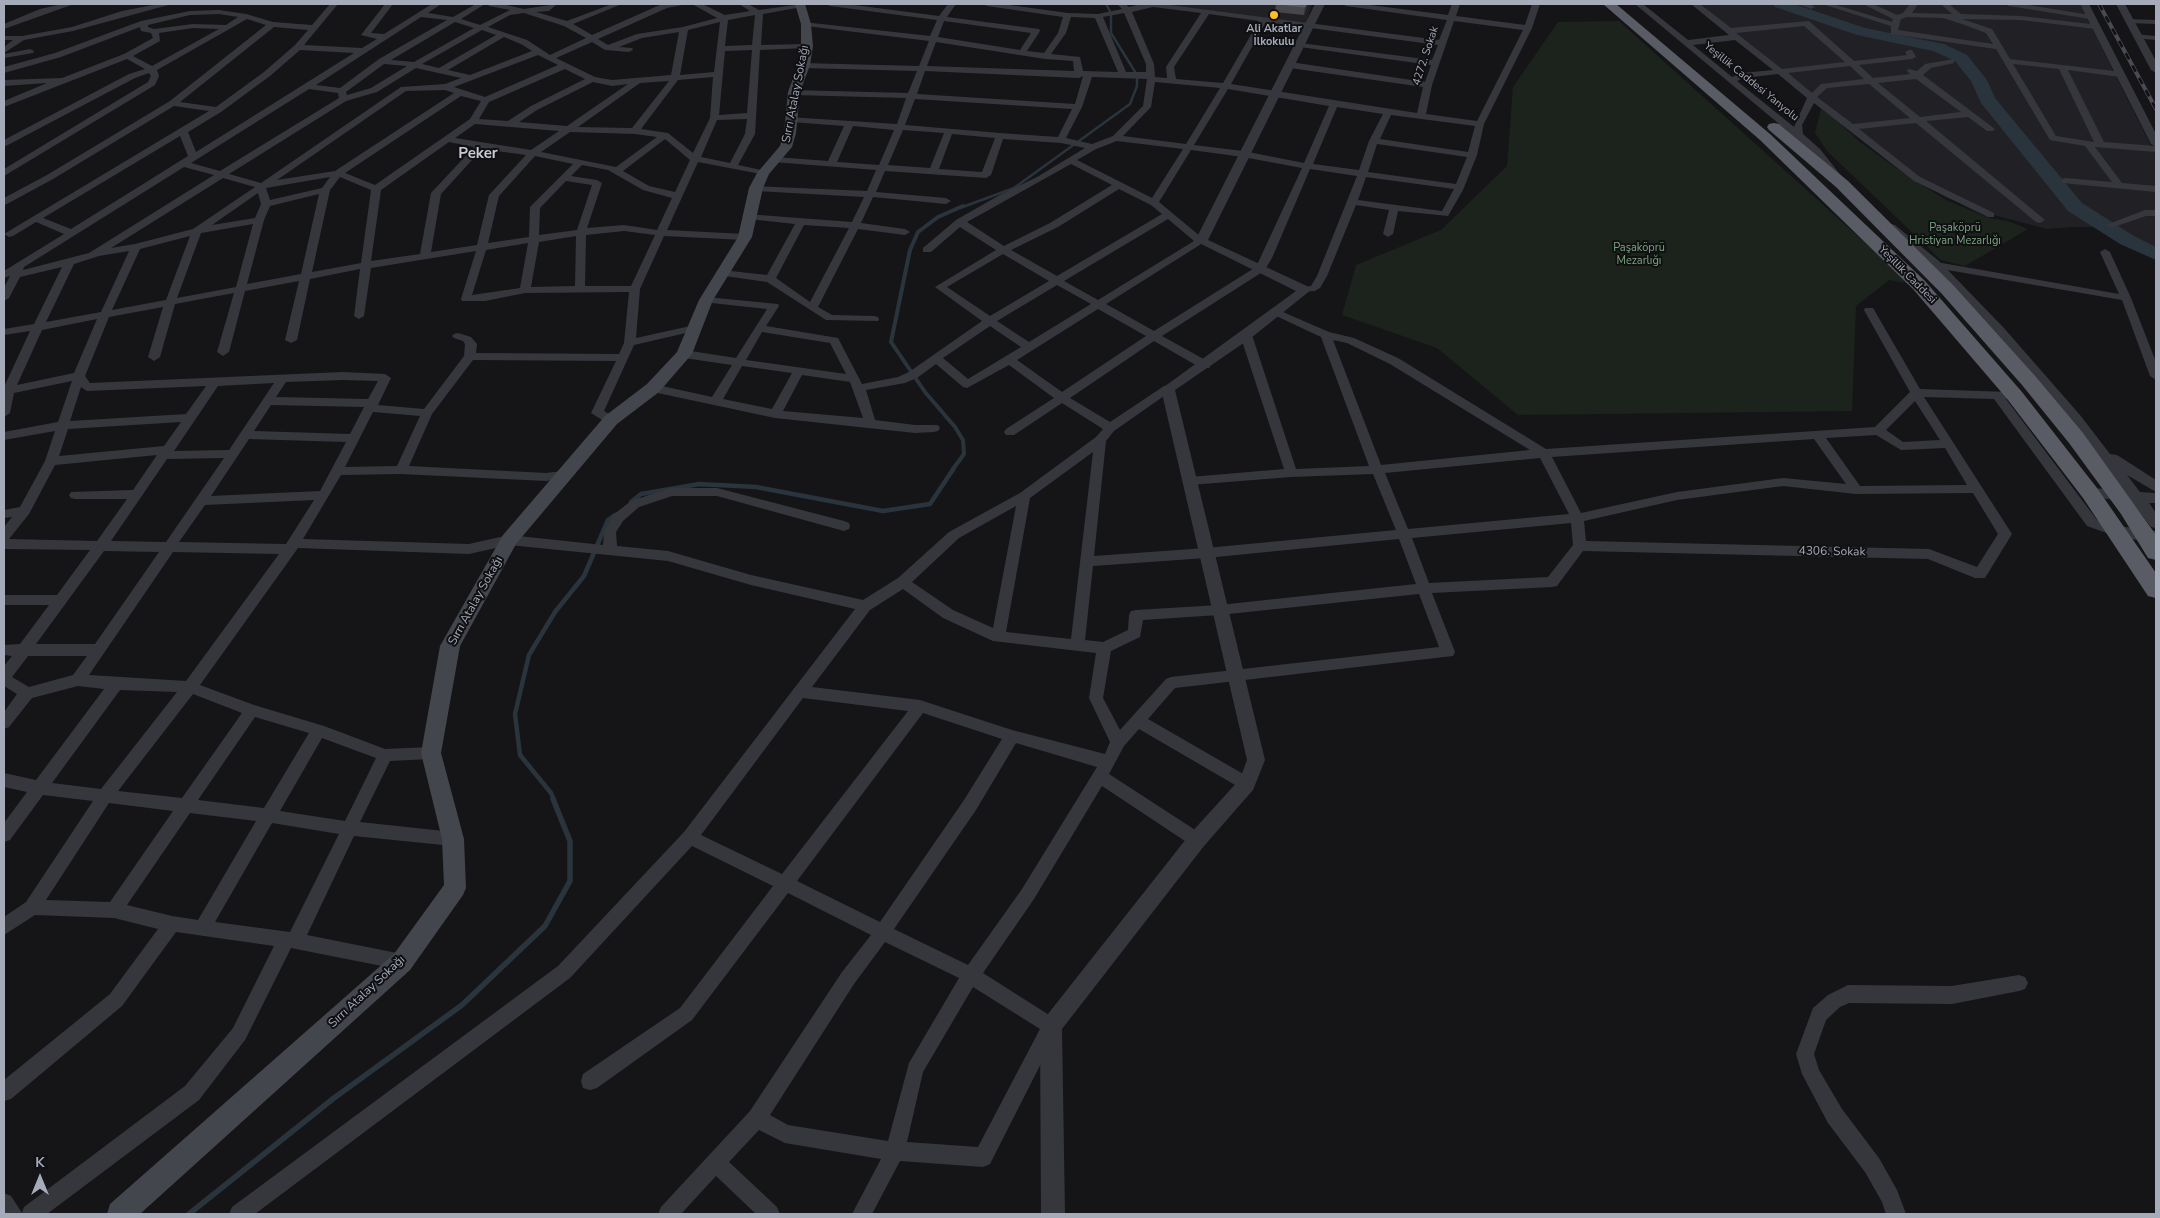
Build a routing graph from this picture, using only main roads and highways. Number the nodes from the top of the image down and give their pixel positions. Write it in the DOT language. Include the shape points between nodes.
graph roads {
  1 [pos="799,4"];
  2 [pos="1609,4"];
  3 [pos="1626,4"];
  4 [pos="2153,537"];
  5 [pos="2156,590"];
  6 [pos="120,1214"];
  1 -- 6 [label="main road, Sırrı Atalay Sokağı" via="806,24 805,56 794,92 786,147 765,173 745,237 706,300 684,354 653,388 611,420 509,540 450,646 431,754 453,839 455,888 402,962"];
  2 -- 5 [label="highway, Yeşillik Caddesi" via="1765,137 1919,285 2015,396 2090,493"];
  3 -- 4 [label="highway, Yeşillik Caddesi" via="1842,184 1873,214 1948,290 2029,381 2127,496"];
}
